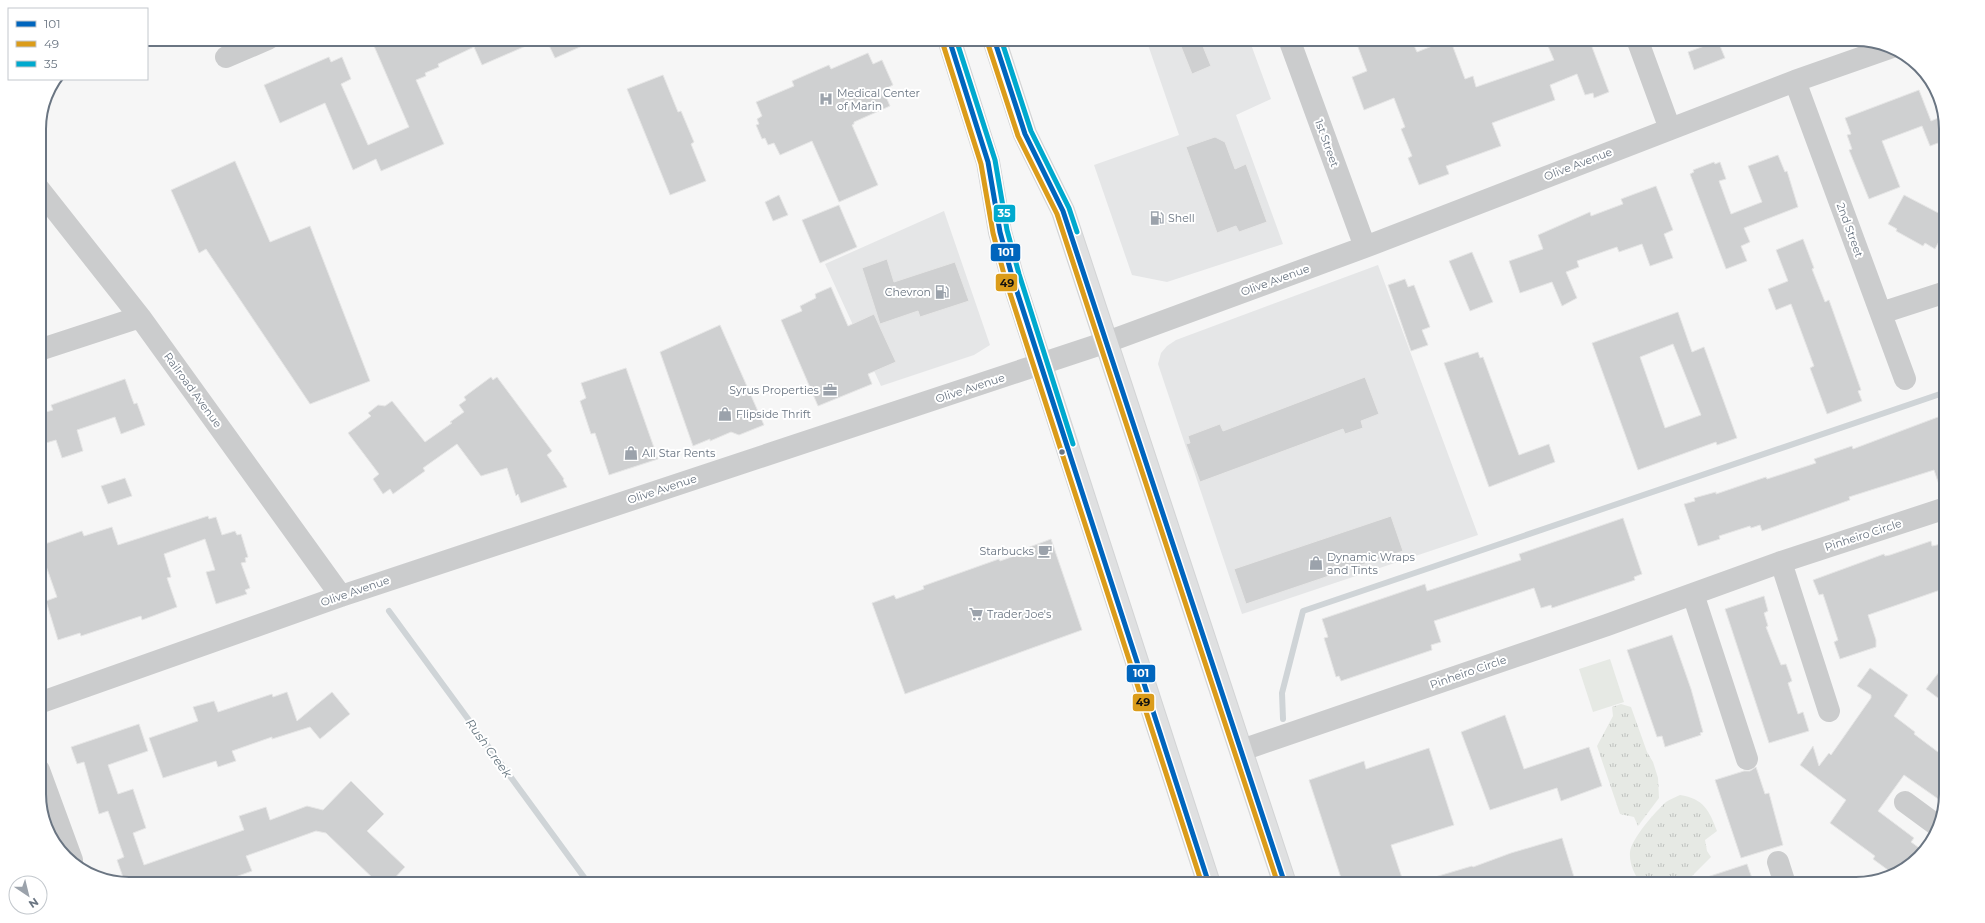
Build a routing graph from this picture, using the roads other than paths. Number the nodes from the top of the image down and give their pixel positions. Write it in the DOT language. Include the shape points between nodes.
graph roads {
  1 [pos="252,46"];
  2 [pos="952,46"];
  3 [pos="996,46"];
  4 [pos="1291,46"];
  5 [pos="1640,46"];
  6 [pos="1882,50"];
  7 [pos="226,57"];
  8 [pos="1795,81"];
  9 [pos="1670,129"];
  10 [pos="46,198"];
  11 [pos="1365,246"];
  12 [pos="1939,294"];
  13 [pos="1881,313"];
  14 [pos="140,317"];
  15 [pos="1107,342"];
  16 [pos="46,348"];
  17 [pos="1041,364"];
  18 [pos="1905,380"];
  19 [pos="1939,510"];
  20 [pos="1781,562"];
  21 [pos="1693,594"];
  22 [pos="341,596"];
  23 [pos="46,701"];
  24 [pos="1829,711"];
  25 [pos="1242,750"];
  26 [pos="1747,759"];
  27 [pos="46,789"];
  28 [pos="1905,802"];
  29 [pos="1934,823"];
  30 [pos="69,852"];
  31 [pos="1778,862"];
  32 [pos="1207,877"];
  33 [pos="1283,877"];
  34 [pos="1783,877"];
  1 -- 7 [label="street"];
  2 -- 17 [label="main road" via="988,162 1000,232 1012,276"];
  3 -- 15 [label="main road" via="1025,134 1063,211"];
  4 -- 11 [label="street, 1st Street"];
  5 -- 9 [label="street"];
  6 -- 8 [label="street, Olive Avenue"];
  8 -- 9 [label="street, Olive Avenue"];
  8 -- 13 [label="street, 2nd Street"];
  9 -- 11 [label="street, Olive Avenue"];
  10 -- 14 [label="street, Railroad Avenue"];
  11 -- 15 [label="street, Olive Avenue"];
  12 -- 13 [label="street"];
  13 -- 18 [label="street, 2nd Street"];
  14 -- 16 [label="street"];
  14 -- 22 [label="street, Railroad Avenue"];
  15 -- 17 [label="street, Olive Avenue"];
  15 -- 25 [label="main road"];
  17 -- 22 [label="street, Olive Avenue"];
  17 -- 32 [label="main road"];
  19 -- 20 [label="street, Pinheiro Circle"];
  20 -- 21 [label="street, Pinheiro Circle"];
  20 -- 24 [label="street"];
  21 -- 25 [label="street, Pinheiro Circle"];
  21 -- 26 [label="street"];
  22 -- 23 [label="street, Olive Avenue"];
  25 -- 33 [label="main road"];
  27 -- 30 [label="street"];
  28 -- 29 [label="street"];
  31 -- 34 [label="street"];
}
